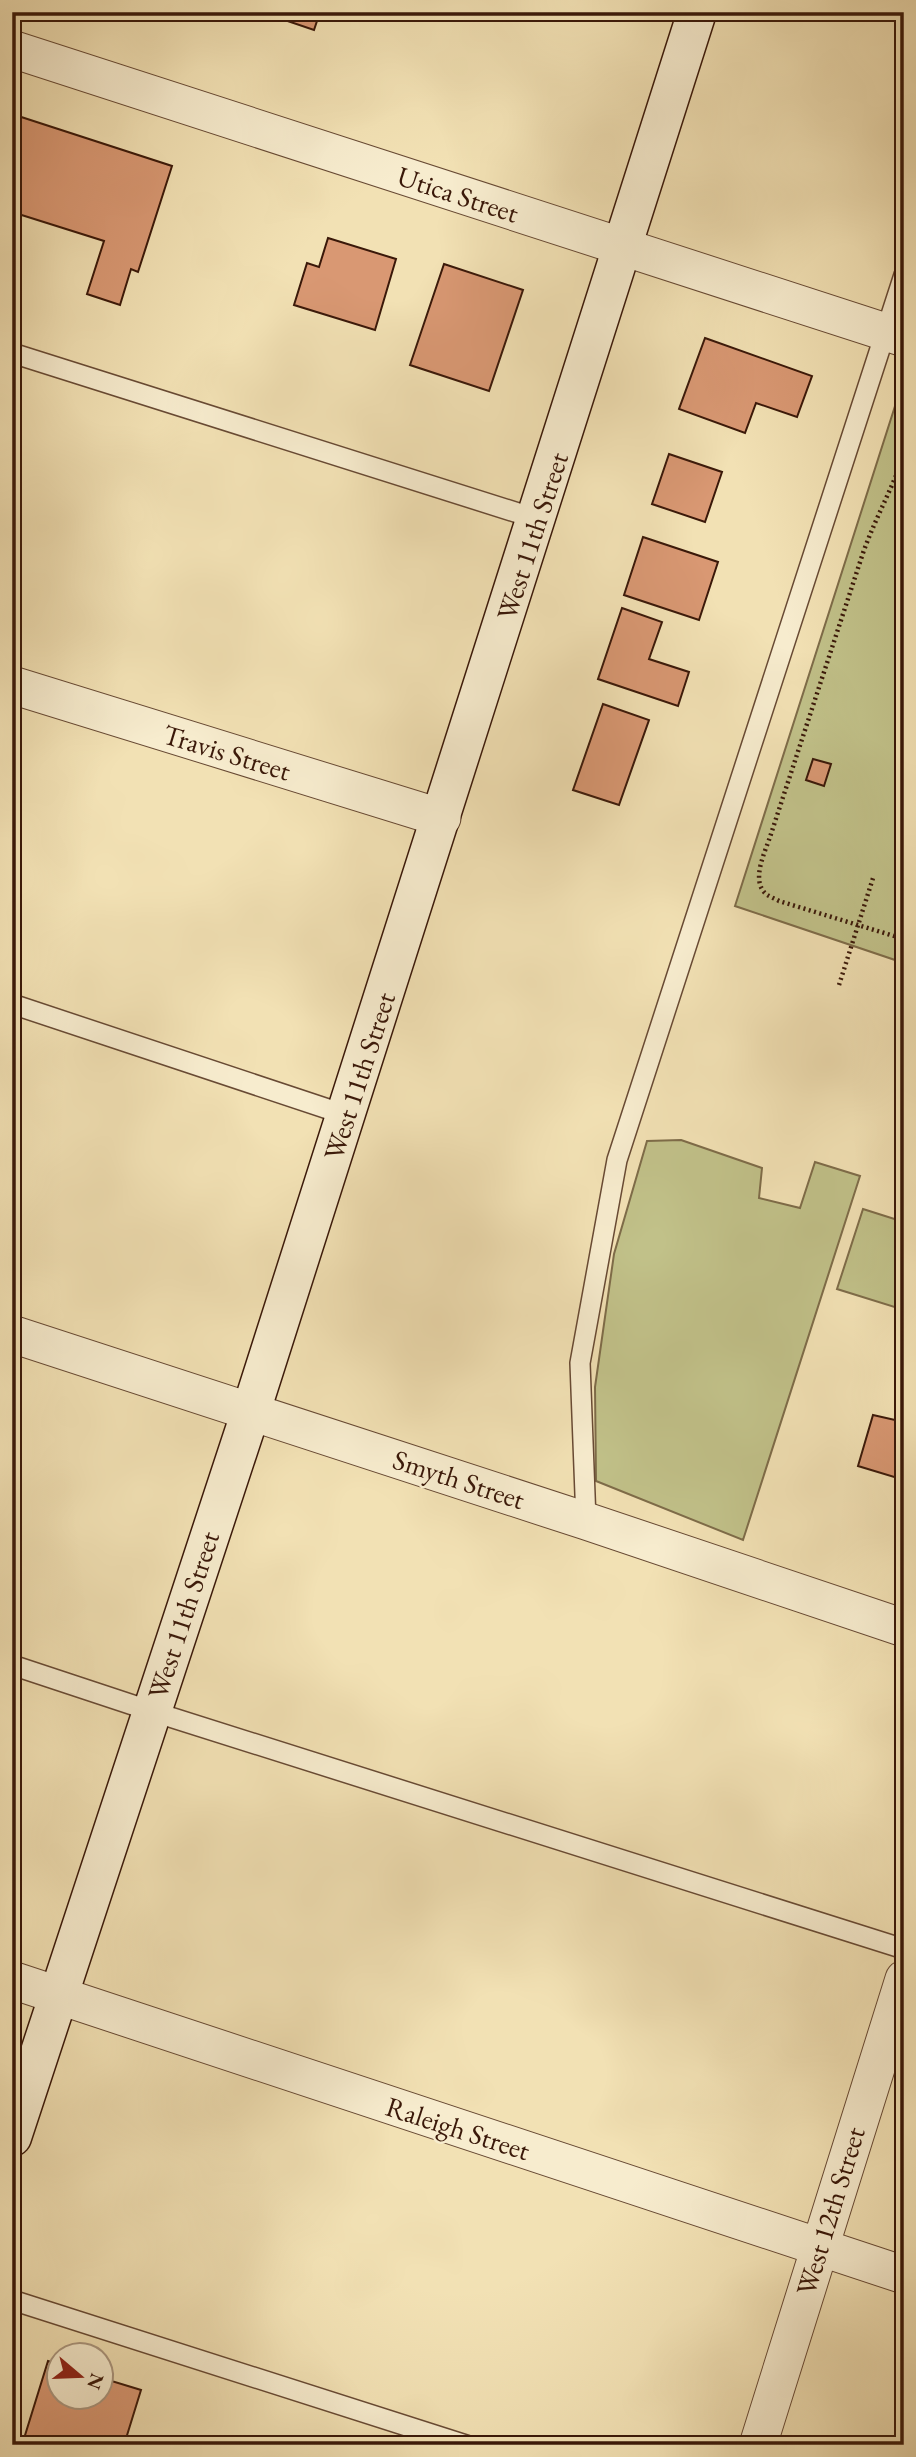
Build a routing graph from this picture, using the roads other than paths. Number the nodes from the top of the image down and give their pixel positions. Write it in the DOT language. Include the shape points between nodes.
graph roads {
  1 [pos="697,12"];
  2 [pos="12,50"];
  3 [pos="624,248"];
  4 [pos="904,275"];
  5 [pos="894,335"];
  6 [pos="12,353"];
  7 [pos="537,520"];
  8 [pos="12,685"];
  9 [pos="442,818"];
  10 [pos="12,1004"];
  11 [pos="346,1115"];
  12 [pos="12,1334"];
  13 [pos="251,1411"];
  14 [pos="586,1521"];
  15 [pos="904,1628"];
  16 [pos="12,1665"];
  17 [pos="151,1711"];
  18 [pos="904,1949"];
  19 [pos="904,1979"];
  20 [pos="12,1980"];
  21 [pos="58,1995"];
  22 [pos="12,2137"];
  23 [pos="818,2248"];
  24 [pos="904,2275"];
  25 [pos="12,2300"];
  26 [pos="466,2445"];
  27 [pos="758,2445"];
  1 -- 3 [label="main road, West 11th Street"];
  2 -- 3 [label="street, Utica Street"];
  3 -- 5 [label="street, Utica Street"];
  3 -- 7 [label="main road, West 11th Street"];
  4 -- 5 [label="lane"];
  5 -- 14 [label="lane" via="617,1160 580,1363"];
  6 -- 7 [label="lane"];
  7 -- 9 [label="main road, West 11th Street"];
  8 -- 9 [label="street, Travis Street"];
  9 -- 11 [label="main road, West 11th Street"];
  10 -- 11 [label="lane"];
  11 -- 13 [label="main road, West 11th Street"];
  12 -- 13 [label="street, Smyth Street"];
  13 -- 14 [label="street, Smyth Street"];
  13 -- 17 [label="main road, West 11th Street"];
  14 -- 15 [label="street, Smyth Street"];
  16 -- 17 [label="lane"];
  17 -- 18 [label="lane"];
  17 -- 21 [label="main road, West 11th Street"];
  19 -- 23 [label="street, West 12th Street"];
  20 -- 21 [label="street, Raleigh Street"];
  21 -- 22 [label="main road, West 11th Street"];
  21 -- 23 [label="street, Raleigh Street"];
  23 -- 24 [label="street, Raleigh Street"];
  23 -- 27 [label="street, West 12th Street"];
  25 -- 26 [label="lane"];
}
